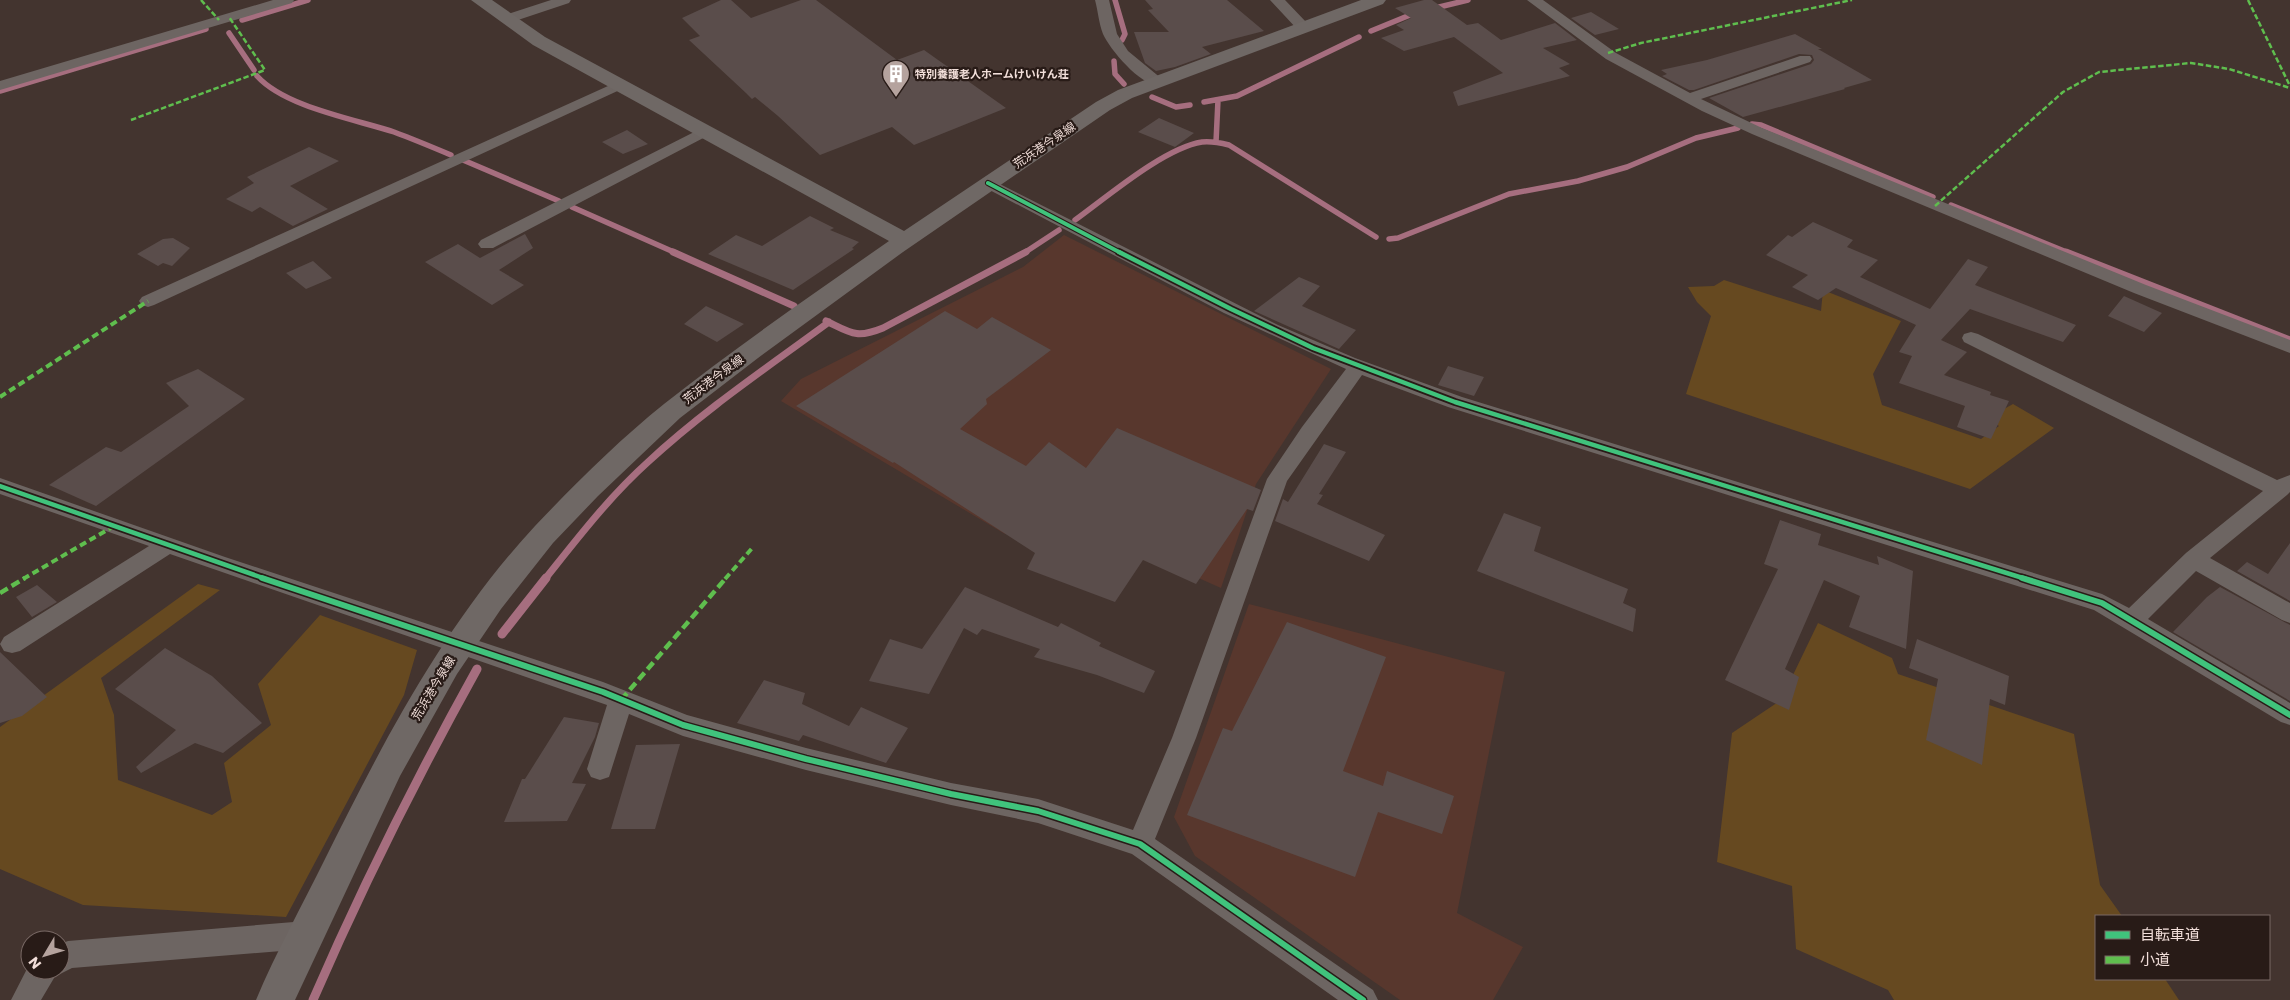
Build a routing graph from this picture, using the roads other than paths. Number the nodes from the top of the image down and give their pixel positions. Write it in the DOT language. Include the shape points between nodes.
graph roads {
  1 [pos="287,0"];
  2 [pos="480,0"];
  3 [pos="564,0"];
  4 [pos="1102,0"];
  5 [pos="1277,0"];
  6 [pos="1377,0"];
  7 [pos="1534,0"];
  8 [pos="507,19"];
  9 [pos="1302,26"];
  10 [pos="1805,59"];
  11 [pos="1157,82"];
  12 [pos="619,85"];
  13 [pos="0,86"];
  14 [pos="1689,98"];
  15 [pos="704,132"];
  16 [pos="988,183"];
  17 [pos="904,240"];
  18 [pos="487,244"];
  19 [pos="148,301"];
  20 [pos="1971,338"];
  21 [pos="2290,347"];
  22 [pos="1358,366"];
  23 [pos="2287,483"];
  24 [pos="0,486"];
  25 [pos="168,545"];
  26 [pos="2194,559"];
  27 [pos="2290,614"];
  28 [pos="2133,619"];
  29 [pos="12,644"];
  30 [pos="461,644"];
  31 [pos="621,700"];
  32 [pos="2290,715"];
  33 [pos="600,769"];
  34 [pos="1140,844"];
  35 [pos="306,935"];
  36 [pos="70,956"];
  37 [pos="36,980"];
  38 [pos="26,1000"];
  39 [pos="275,1000"];
  40 [pos="1363,1000"];
  1 -- 13 [label="street"];
  2 -- 8 [label="main road"];
  3 -- 8 [label="street"];
  4 -- 11 [label="street" via="1110,34 1122,54"];
  5 -- 9 [label="street"];
  6 -- 9 [label="main road, 荒浜港今泉線"];
  7 -- 14 [label="street" via="1611,56"];
  8 -- 12 [label="main road" via="539,41"];
  9 -- 11 [label="main road, 荒浜港今泉線"];
  10 -- 14 [label="street"];
  11 -- 16 [label="main road, 荒浜港今泉線" via="1103,106"];
  12 -- 15 [label="main road"];
  12 -- 19 [label="street"];
  14 -- 21 [label="street" via="1801,150"];
  15 -- 17 [label="main road"];
  15 -- 18 [label="street"];
  16 -- 17 [label="main road, 荒浜港今泉線"];
  16 -- 22 [label="street" via="1197,293"];
  17 -- 30 [label="main road, 荒浜港今泉線" via="671,412 543,536"];
  20 -- 23 [label="street"];
  22 -- 28 [label="street" via="1455,402 2102,603"];
  22 -- 34 [label="street" via="1277,479 1184,738"];
  23 -- 26 [label="street"];
  24 -- 25 [label="street"];
  25 -- 29 [label="street"];
  25 -- 30 [label="street"];
  26 -- 27 [label="street"];
  26 -- 28 [label="street"];
  28 -- 32 [label="street"];
  30 -- 31 [label="street"];
  30 -- 35 [label="main road, 荒浜港今泉線" via="388,766"];
  31 -- 33 [label="street"];
  31 -- 34 [label="street" via="683,725 951,794 1038,811"];
  34 -- 40 [label="street"];
  35 -- 36 [label="street"];
  35 -- 39 [label="main road, 荒浜港今泉線"];
  37 -- 38 [label="street"];
}
